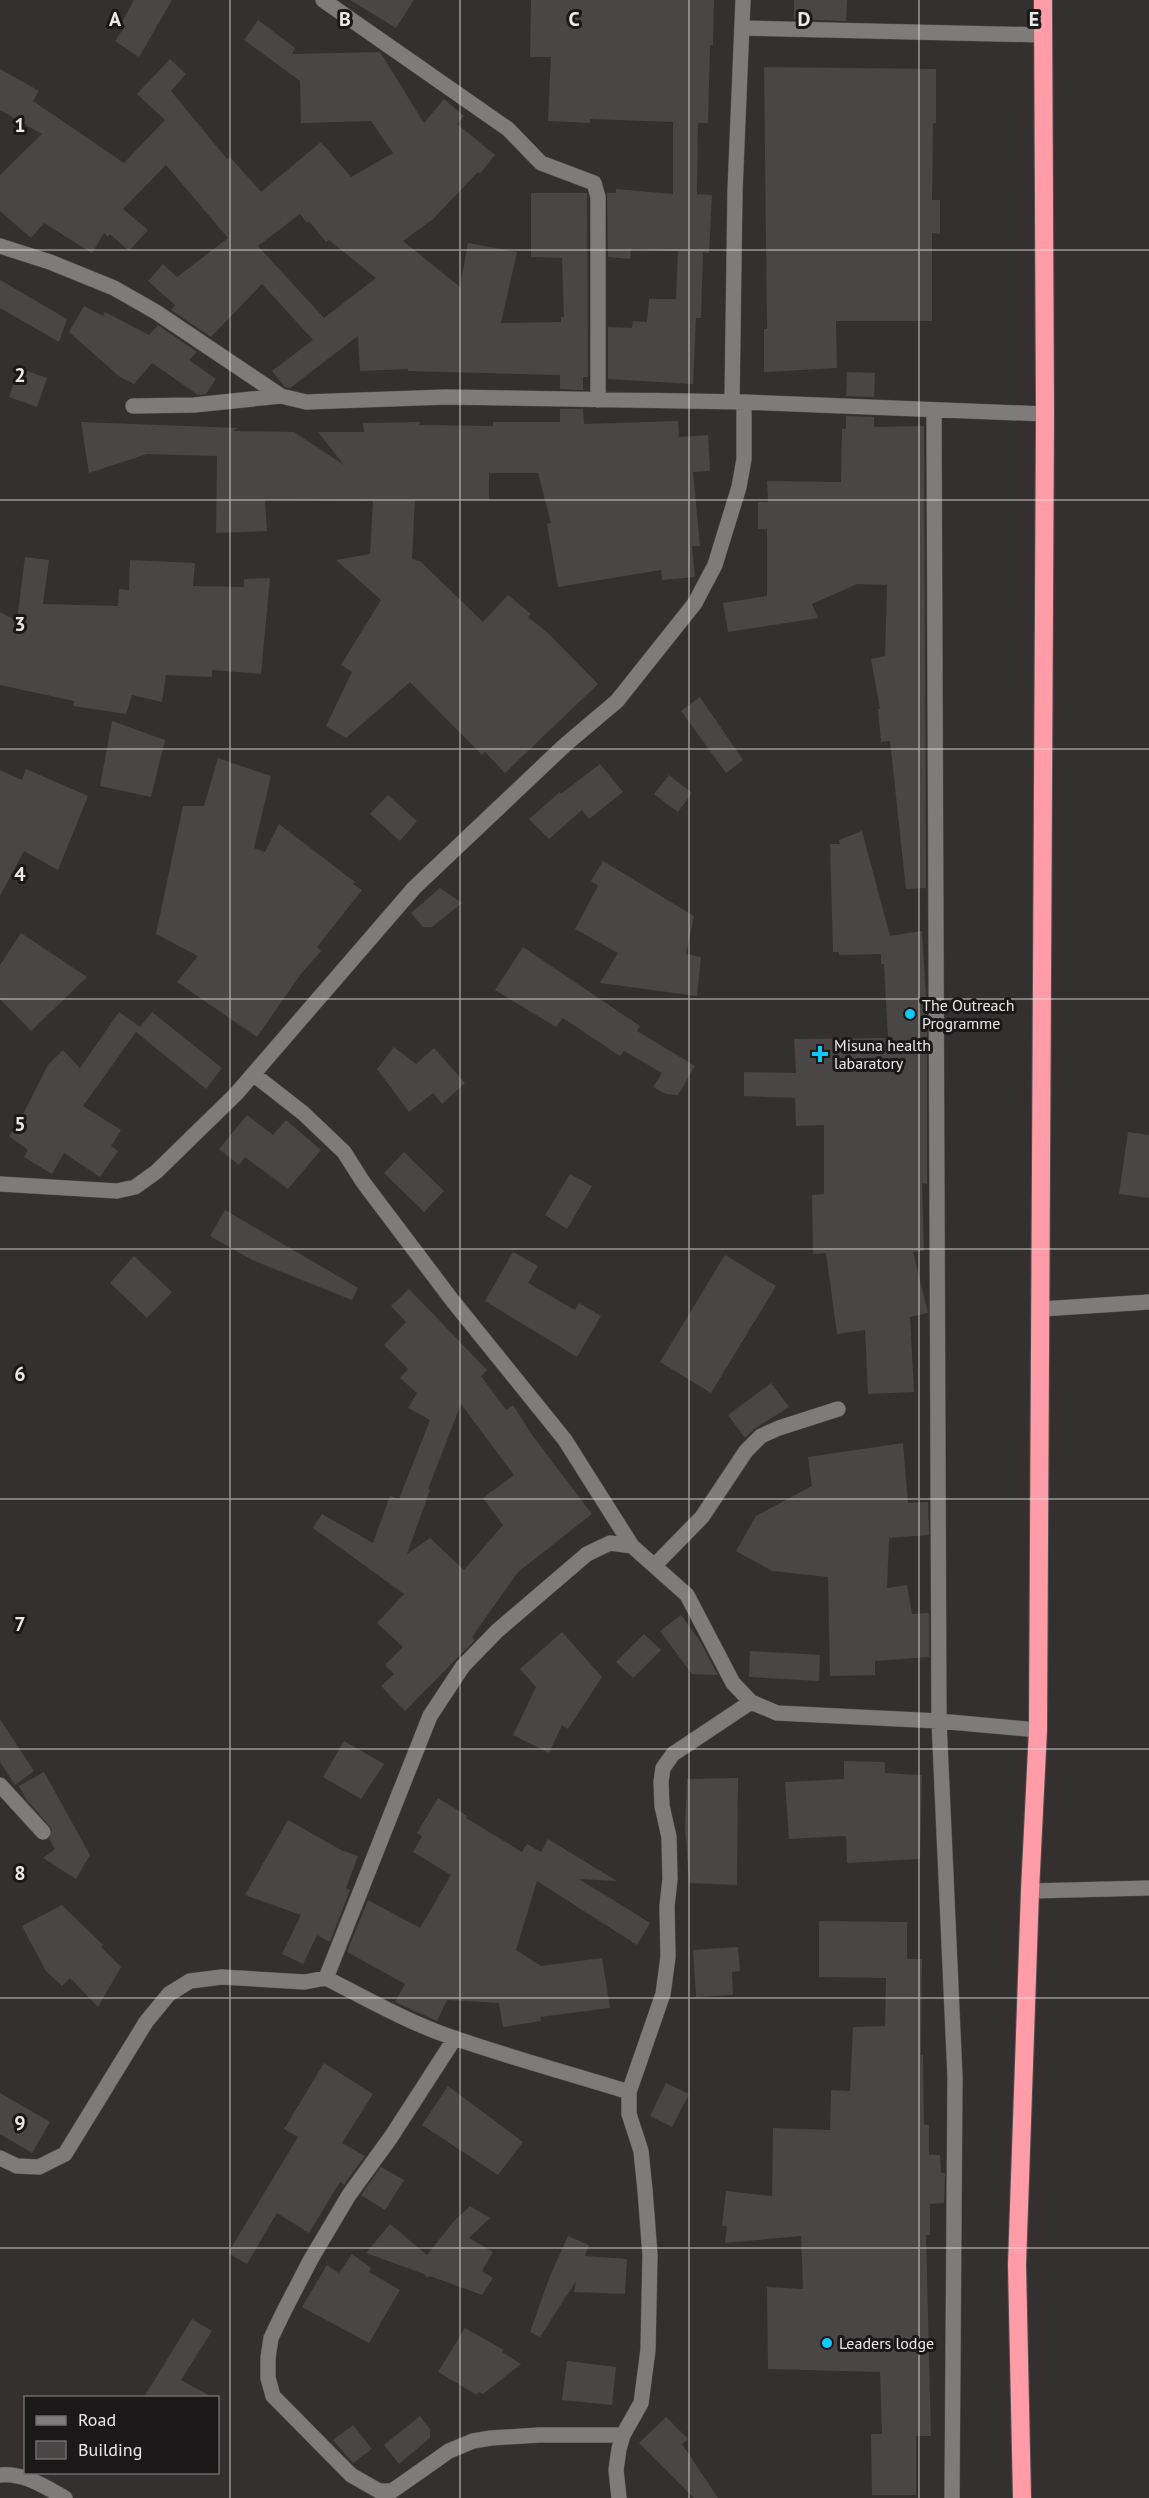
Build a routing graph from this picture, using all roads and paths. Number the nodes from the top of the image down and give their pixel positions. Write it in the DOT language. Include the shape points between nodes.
graph roads {
  1 [pos="323,0"];
  2 [pos="743,0"];
  3 [pos="1043,0"];
  4 [pos="742,28"];
  5 [pos="1043,35"];
  6 [pos="0,246"];
  7 [pos="280,396"];
  8 [pos="598,400"];
  9 [pos="738,402"];
  10 [pos="132,406"];
  11 [pos="934,410"];
  12 [pos="1045,414"];
  13 [pos="253,1074"];
  14 [pos="0,1184"];
  15 [pos="1149,1302"];
  16 [pos="1042,1309"];
  17 [pos="838,1409"];
  18 [pos="632,1546"];
  19 [pos="655,1565"];
  20 [pos="751,1702"];
  21 [pos="939,1721"];
  22 [pos="1038,1730"];
  23 [pos="0,1785"];
  24 [pos="43,1832"];
  25 [pos="1149,1888"];
  26 [pos="1030,1891"];
  27 [pos="326,1978"];
  28 [pos="455,2038"];
  29 [pos="629,2092"];
  30 [pos="0,2158"];
  31 [pos="623,2435"];
  32 [pos="0,2475"];
  33 [pos="376,2494"];
  34 [pos="64,2498"];
  35 [pos="619,2498"];
  36 [pos="952,2498"];
  37 [pos="1022,2498"];
  1 -- 8 [label="street" via="508,129 541,163 594,183 598,197"];
  2 -- 4 [label="street"];
  3 -- 5 [label="highway"];
  4 -- 5 [label="street"];
  4 -- 9 [label="street" via="735,191"];
  5 -- 12 [label="highway"];
  6 -- 7 [label="street" via="114,288"];
  7 -- 8 [label="street" via="306,402 446,397"];
  7 -- 10 [label="street" via="194,405"];
  8 -- 9 [label="street"];
  9 -- 11 [label="street"];
  9 -- 13 [label="street" via="744,459 739,487 715,565 695,603 617,701 556,753 414,888"];
  11 -- 12 [label="street"];
  11 -- 21 [label="street"];
  12 -- 16 [label="highway"];
  13 -- 14 [label="street" via="156,1172 135,1187 117,1191"];
  13 -- 18 [label="street" via="344,1152 452,1300 565,1440"];
  15 -- 16 [label="street"];
  16 -- 22 [label="highway"];
  17 -- 19 [label="street" via="762,1436 746,1451 702,1517"];
  18 -- 19 [label="street"];
  18 -- 27 [label="street" via="610,1543 587,1554 505,1623 463,1666 430,1716"];
  19 -- 20 [label="street" via="687,1595 733,1683"];
  20 -- 21 [label="street" via="777,1713"];
  20 -- 29 [label="street" via="673,1754 663,1768 662,1806 669,1837 668,1957 663,1994"];
  21 -- 22 [label="street"];
  21 -- 36 [label="street" via="954,2077"];
  22 -- 26 [label="highway"];
  23 -- 24 [label="street"];
  25 -- 26 [label="street"];
  26 -- 37 [label="highway" via="1017,2265"];
  27 -- 28 [label="street"];
  27 -- 30 [label="street" via="305,1982 222,1977 190,1981 169,1994 146,2022 65,2154 39,2168 17,2166"];
  28 -- 29 [label="street"];
  28 -- 33 [label="street" via="349,2195 271,2338 268,2378 273,2396 351,2475"];
  29 -- 31 [label="street" via="629,2114 641,2151 650,2255 648,2350 641,2403"];
  31 -- 33 [label="street" via="539,2435 473,2441 449,2451 392,2491"];
  31 -- 35 [label="street" via="616,2470"];
  32 -- 34 [label="street" via="33,2480"];
}
